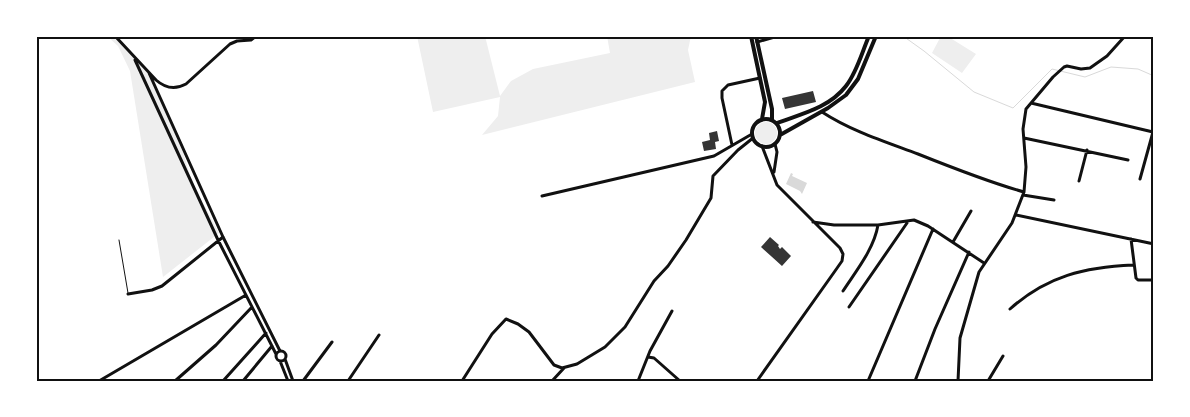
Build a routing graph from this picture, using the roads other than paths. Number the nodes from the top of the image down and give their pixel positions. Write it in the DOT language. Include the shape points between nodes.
graph roads {
  1 [pos="115,36"];
  2 [pos="256,36"];
  3 [pos="751,36"];
  4 [pos="756,36"];
  5 [pos="778,36"];
  6 [pos="869,36"];
  7 [pos="876,36"];
  8 [pos="1125,36"];
  9 [pos="757,42"];
  10 [pos="135,60"];
  11 [pos="150,73"];
  12 [pos="760,78"];
  13 [pos="1031,103"];
  14 [pos="822,112"];
  15 [pos="762,119"];
  16 [pos="772,120"];
  17 [pos="777,123"];
  18 [pos="780,135"];
  19 [pos="752,136"];
  20 [pos="1024,138"];
  21 [pos="775,144"];
  22 [pos="732,145"];
  23 [pos="762,146"];
  24 [pos="1087,150"];
  25 [pos="1128,160"];
  26 [pos="774,176"];
  27 [pos="1140,180"];
  28 [pos="1079,181"];
  29 [pos="1023,193"];
  30 [pos="542,196"];
  31 [pos="1054,200"];
  32 [pos="971,211"];
  33 [pos="1016,216"];
  34 [pos="813,222"];
  35 [pos="907,222"];
  36 [pos="878,225"];
  37 [pos="933,229"];
  38 [pos="223,237"];
  39 [pos="1131,239"];
  40 [pos="119,240"];
  41 [pos="218,240"];
  42 [pos="953,242"];
  43 [pos="1154,244"];
  44 [pos="969,252"];
  45 [pos="984,263"];
  46 [pos="1133,265"];
  47 [pos="1154,280"];
  48 [pos="843,291"];
  49 [pos="128,294"];
  50 [pos="246,295"];
  51 [pos="252,307"];
  52 [pos="849,307"];
  53 [pos="1010,309"];
  54 [pos="672,311"];
  55 [pos="266,333"];
  56 [pos="379,334"];
  57 [pos="332,342"];
  58 [pos="272,346"];
  59 [pos="280,351"];
  60 [pos="276,354"];
  61 [pos="1003,356"];
  62 [pos="647,358"];
  63 [pos="285,359"];
  64 [pos="280,361"];
  65 [pos="564,368"];
  66 [pos="288,380"];
  67 [pos="99,381"];
  68 [pos="175,381"];
  69 [pos="223,381"];
  70 [pos="243,381"];
  71 [pos="293,381"];
  72 [pos="302,381"];
  73 [pos="348,381"];
  74 [pos="462,381"];
  75 [pos="552,381"];
  76 [pos="638,381"];
  77 [pos="680,381"];
  78 [pos="757,381"];
  79 [pos="868,381"];
  80 [pos="916,381"];
  81 [pos="958,381"];
  82 [pos="988,381"];
  1 -- 10 [label="street"];
  2 -- 11 [label="street" via="251,40 233,42 181,87 165,87"];
  3 -- 12 [label="street"];
  4 -- 9 [label="street"];
  5 -- 9 [label="street"];
  6 -- 17 [label="street" via="842,91 811,111"];
  7 -- 14 [label="street" via="851,90"];
  8 -- 13 [label="street" via="1107,56 1090,68 1067,66 1060,70"];
  9 -- 16 [label="street"];
  10 -- 11 [label="street"];
  10 -- 41 [label="street"];
  11 -- 38 [label="street"];
  12 -- 15 [label="street" via="765,102"];
  12 -- 22 [label="street" via="728,85 722,91"];
  13 -- 20 [label="street" via="1024,116"];
  13 -- 27 [label="street" via="1152,132"];
  14 -- 18 [label="street"];
  14 -- 29 [label="street" via="894,145"];
  15 -- 16 [label="street"];
  15 -- 19 [label="street" via="754,125"];
  16 -- 17 [label="street"];
  17 -- 18 [label="street"];
  18 -- 21 [label="street"];
  19 -- 22 [label="street"];
  19 -- 23 [label="street"];
  19 -- 65 [label="street" via="713,176 711,198 686,240 621,332 591,356"];
  20 -- 24 [label="street"];
  20 -- 29 [label="street" via="1026,167"];
  21 -- 23 [label="street"];
  21 -- 26 [label="street"];
  22 -- 30 [label="street" via="714,156"];
  23 -- 26 [label="street"];
  24 -- 25 [label="street"];
  24 -- 28 [label="street"];
  26 -- 34 [label="street" via="777,185"];
  29 -- 31 [label="street"];
  29 -- 33 [label="street"];
  32 -- 42 [label="street"];
  33 -- 39 [label="street"];
  33 -- 45 [label="street"];
  34 -- 36 [label="street"];
  34 -- 78 [label="street" via="840,248 843,258"];
  35 -- 36 [label="street"];
  35 -- 37 [label="street" via="914,220"];
  35 -- 52 [label="street"];
  36 -- 48 [label="street" via="868,252"];
  37 -- 42 [label="street"];
  37 -- 79 [label="street"];
  38 -- 41 [label="street"];
  38 -- 59 [label="street"];
  39 -- 43 [label="street"];
  39 -- 46 [label="street"];
  40 -- 49 [label="lane"];
  41 -- 49 [label="street" via="162,286"];
  41 -- 50 [label="street"];
  42 -- 44 [label="street"];
  44 -- 45 [label="street"];
  44 -- 80 [label="street" via="934,329"];
  45 -- 81 [label="street" via="961,332"];
  46 -- 47 [label="street" via="1138,280"];
  46 -- 53 [label="street" via="1069,274 1032,291"];
  50 -- 51 [label="street"];
  50 -- 67 [label="street"];
  51 -- 55 [label="street"];
  51 -- 68 [label="street"];
  54 -- 62 [label="street"];
  55 -- 58 [label="street"];
  55 -- 69 [label="street"];
  56 -- 73 [label="street"];
  57 -- 72 [label="street"];
  58 -- 60 [label="street"];
  58 -- 70 [label="street"];
  59 -- 60 [label="street"];
  59 -- 63 [label="street" via="285,353"];
  60 -- 64 [label="street"];
  61 -- 82 [label="street"];
  62 -- 76 [label="street"];
  62 -- 77 [label="street" via="654,358"];
  63 -- 64 [label="street"];
  63 -- 71 [label="street"];
  64 -- 66 [label="street"];
  65 -- 74 [label="street" via="554,365 530,332 506,319 492,334"];
  65 -- 75 [label="street"];
}
